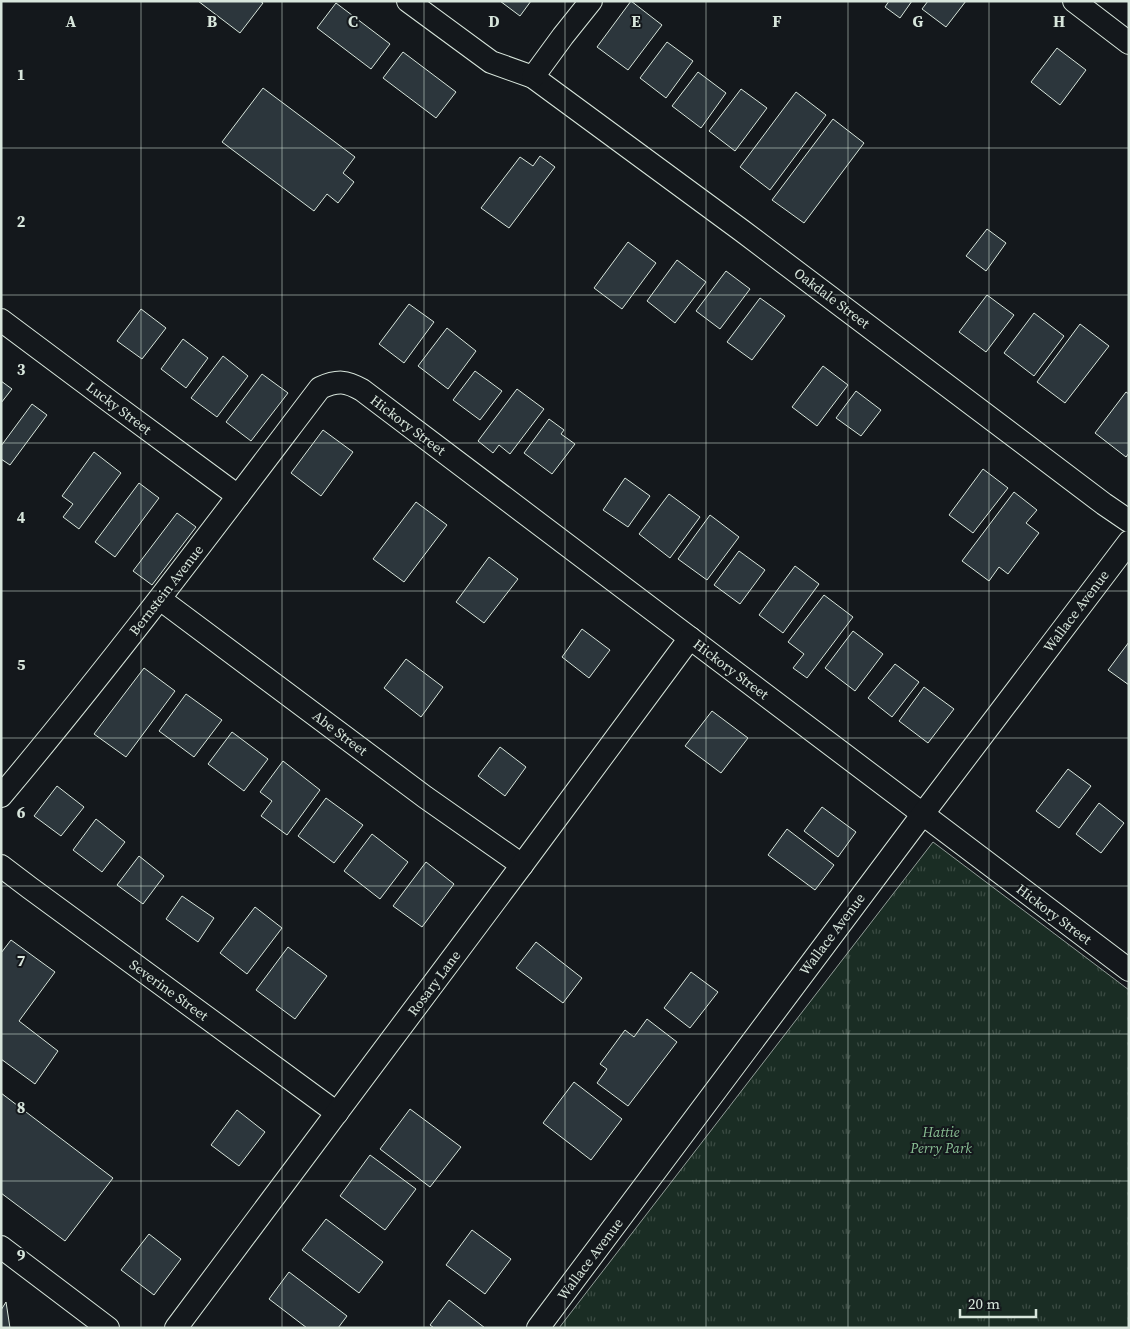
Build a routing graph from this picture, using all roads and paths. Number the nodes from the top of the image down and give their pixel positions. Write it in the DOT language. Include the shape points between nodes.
graph roads {
  1 [pos="408,1"];
  2 [pos="591,1"];
  3 [pos="1074,1"];
  4 [pos="1129,43"];
  5 [pos="533,77"];
  6 [pos="1,320"];
  7 [pos="329,384"];
  8 [pos="238,496"];
  9 [pos="1129,520"];
  10 [pos="1129,542"];
  11 [pos="160,599"];
  12 [pos="690,638"];
  13 [pos="1,796"];
  14 [pos="922,814"];
  15 [pos="522,865"];
  16 [pos="1,866"];
  17 [pos="1129,970"];
  18 [pos="337,1113"];
  19 [pos="1,1247"];
  20 [pos="108,1328"];
  21 [pos="176,1328"];
  22 [pos="538,1328"];
  1 -- 5 [label="street, Oakdale Street" via="491,62"];
  2 -- 5 [label="street"];
  3 -- 4 [label="street"];
  5 -- 9 [label="street, Oakdale Street"];
  6 -- 8 [label="street, Lucky Street"];
  7 -- 8 [label="street, Bernstein Avenue" via="320,388"];
  7 -- 12 [label="street, Hickory Street" via="349,383 362,390"];
  8 -- 11 [label="street, Bernstein Avenue"];
  10 -- 14 [label="street, Wallace Avenue"];
  11 -- 13 [label="street, Bernstein Avenue"];
  11 -- 15 [label="street, Abe Street"];
  12 -- 14 [label="street, Hickory Street"];
  12 -- 15 [label="street, Rosary Lane"];
  14 -- 17 [label="street, Hickory Street"];
  14 -- 22 [label="street, Wallace Avenue"];
  15 -- 18 [label="street, Rosary Lane"];
  16 -- 18 [label="street, Severine Street"];
  18 -- 21 [label="street, Rosary Lane"];
  19 -- 20 [label="street"];
}
